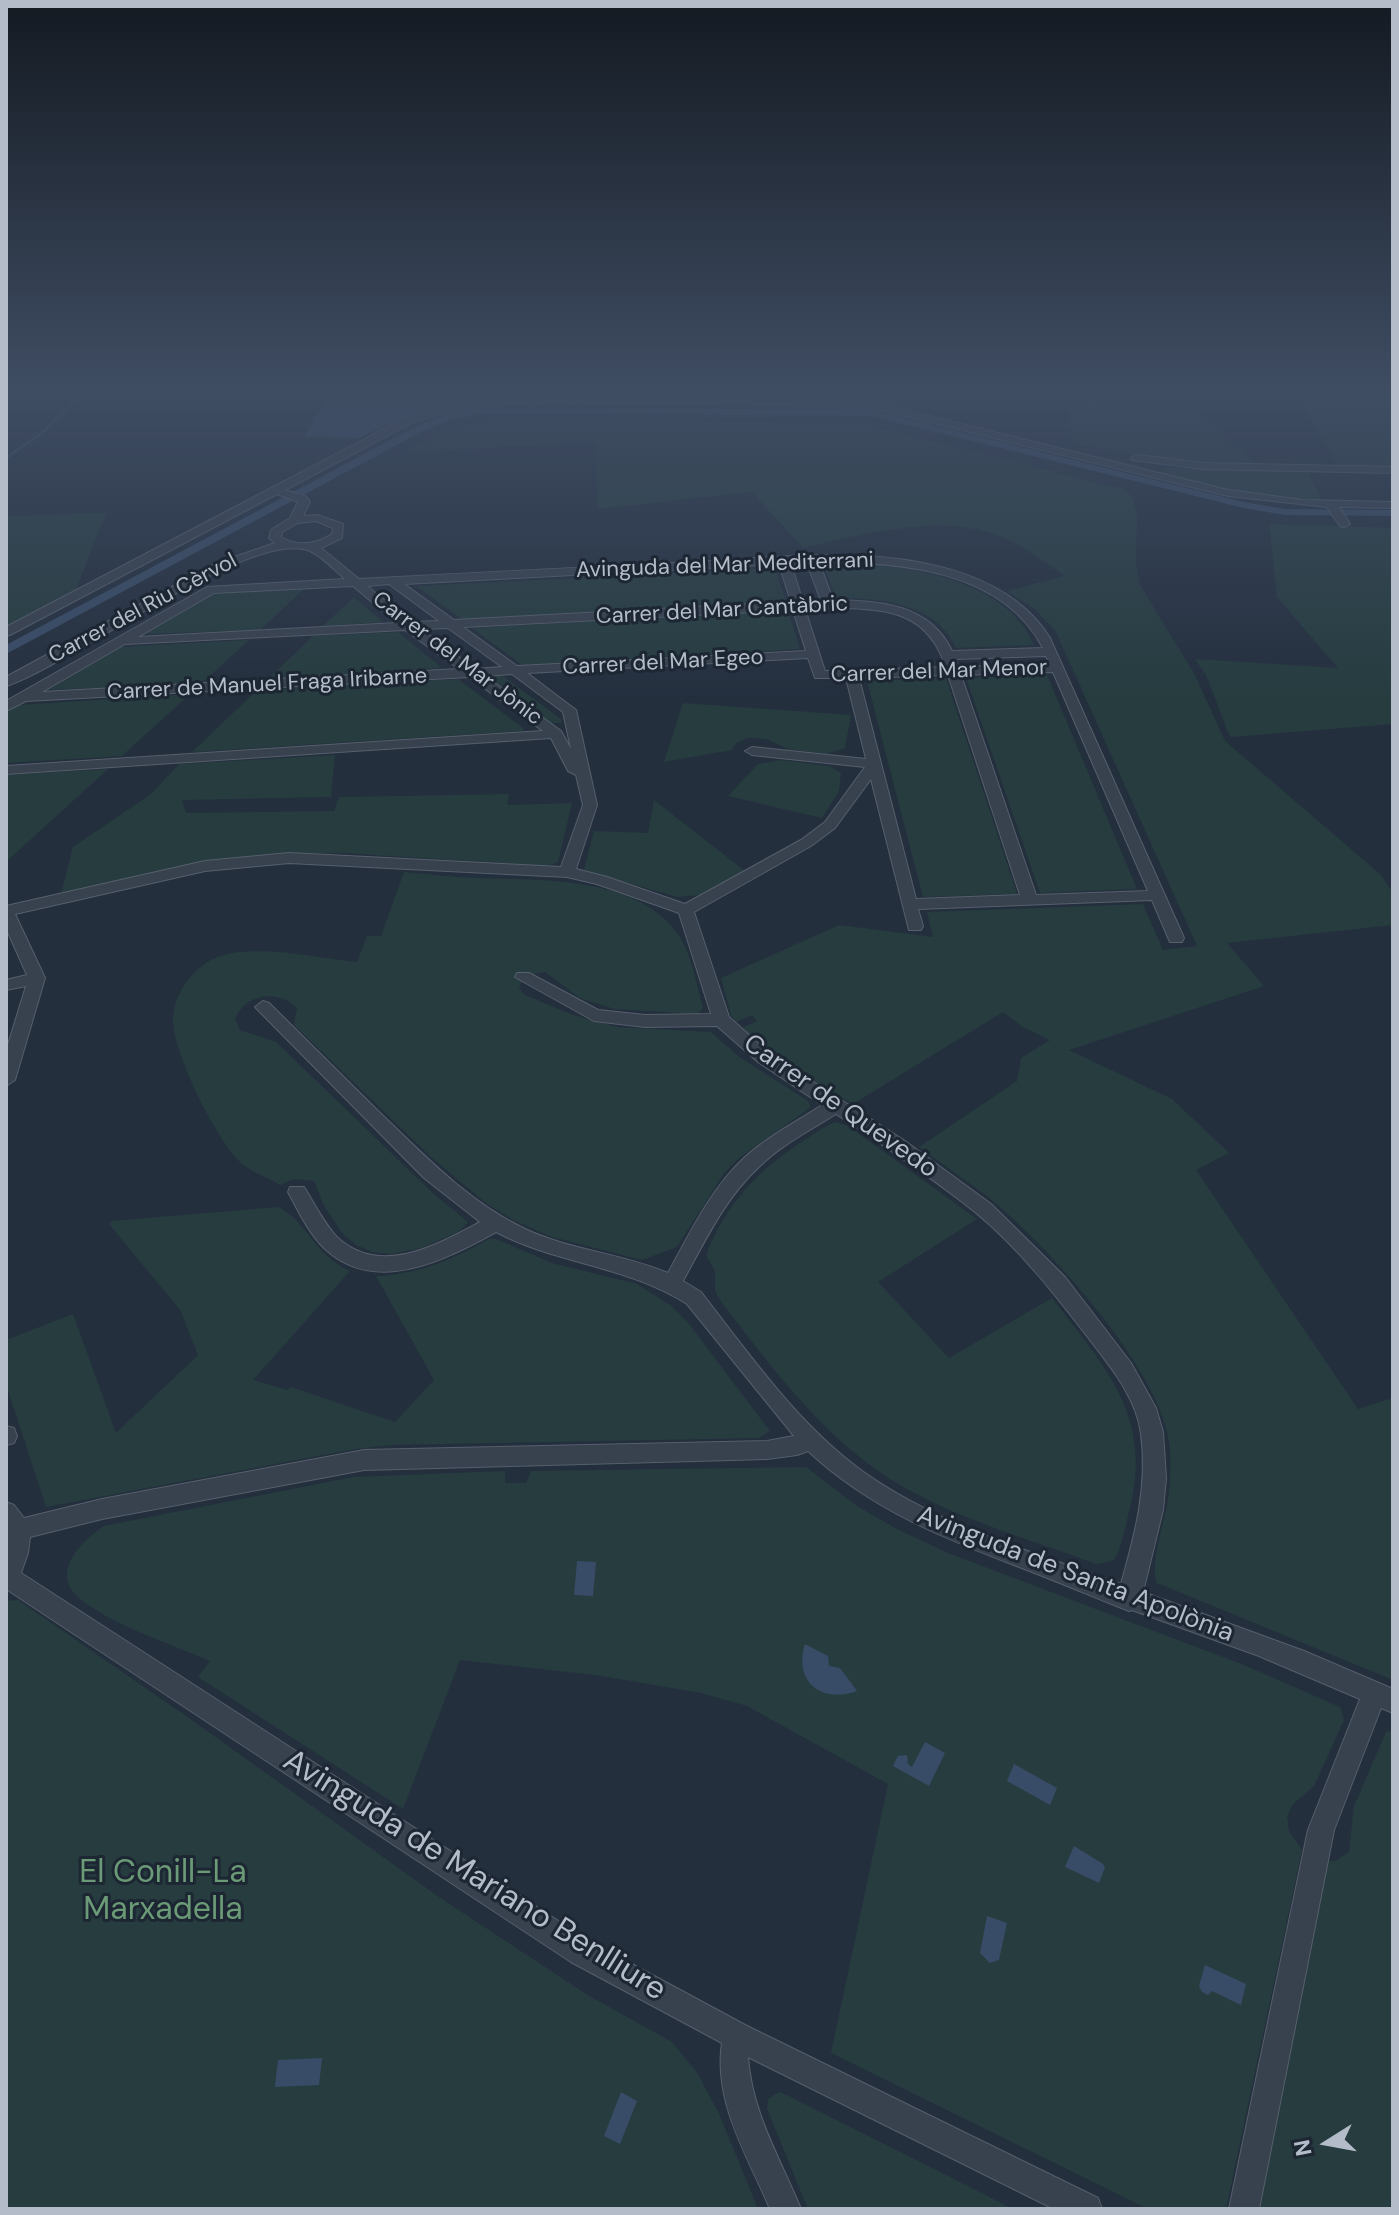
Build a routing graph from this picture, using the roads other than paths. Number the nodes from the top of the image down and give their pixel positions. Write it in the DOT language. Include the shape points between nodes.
graph roads {
  1 [pos="278,491"];
  2 [pos="279,491"];
  3 [pos="1227,491"];
  4 [pos="1331,504"];
  5 [pos="1393,505"];
  6 [pos="295,520"];
  7 [pos="1343,524"];
  8 [pos="280,541"];
  9 [pos="312,546"];
  10 [pos="812,559"];
  11 [pos="784,561"];
  12 [pos="391,580"];
  13 [pos="356,581"];
  14 [pos="828,604"];
  15 [pos="798,606"];
  16 [pos="449,625"];
  17 [pos="408,626"];
  18 [pos="6,632"];
  19 [pos="120,642"];
  20 [pos="1051,652"];
  21 [pos="813,654"];
  22 [pos="948,655"];
  23 [pos="1058,668"];
  24 [pos="512,671"];
  25 [pos="953,671"];
  26 [pos="6,674"];
  27 [pos="475,674"];
  28 [pos="852,674"];
  29 [pos="6,682"];
  30 [pos="22,698"];
  31 [pos="6,707"];
  32 [pos="556,734"];
  33 [pos="752,751"];
  34 [pos="875,764"];
  35 [pos="6,770"];
  36 [pos="584,788"];
  37 [pos="567,872"];
  38 [pos="1156,895"];
  39 [pos="1030,901"];
  40 [pos="910,904"];
  41 [pos="686,910"];
  42 [pos="6,911"];
  43 [pos="915,926"];
  44 [pos="1176,938"];
  45 [pos="523,977"];
  46 [pos="37,978"];
  47 [pos="6,985"];
  48 [pos="263,1007"];
  49 [pos="721,1020"];
  50 [pos="7,1074"];
  51 [pos="836,1105"];
  52 [pos="297,1192"];
  53 [pos="496,1223"];
  54 [pos="673,1282"];
  55 [pos="810,1438"];
  56 [pos="12,1521"];
  57 [pos="7,1577"];
  58 [pos="1129,1600"];
  59 [pos="1384,1697"];
  60 [pos="737,2036"];
  61 [pos="786,2209"];
  62 [pos="1087,2209"];
  63 [pos="1244,2209"];
  1 -- 18 [label="street"];
  2 -- 6 [label="street" via="304,502"];
  3 -- 4 [label="street"];
  4 -- 5 [label="street"];
  4 -- 7 [label="street"];
  6 -- 8 [label="street" via="281,526"];
  6 -- 9 [label="street" via="317,518 339,526 338,536"];
  8 -- 9 [label="street"];
  8 -- 26 [label="street, Carrer del Riu Cèrvol" via="211,562"];
  8 -- 29 [label="street, Carrer del Riu Cèrvol" via="218,566"];
  9 -- 13 [label="street, Carrer del Mar Jònic"];
  10 -- 11 [label="street, Avinguda del Mar Mediterrani"];
  10 -- 14 [label="street"];
  10 -- 20 [label="street, Avinguda del Mar Mediterrani" via="911,564 965,579 1023,612"];
  11 -- 12 [label="street, Avinguda del Mar Mediterrani"];
  11 -- 15 [label="street"];
  12 -- 13 [label="street, Avinguda del Mar Mediterrani"];
  12 -- 16 [label="street, Carrer del Mar Jònic"];
  13 -- 17 [label="street, Carrer del Mar Jònic"];
  13 -- 19 [label="street, Avinguda del Mar Mediterrani" via="211,590"];
  14 -- 15 [label="street, Carrer del Mar Cantàbric"];
  14 -- 22 [label="street, Carrer del Mar Cantàbric" via="859,604 920,619 936,633"];
  15 -- 16 [label="street, Carrer del Mar Cantàbric"];
  15 -- 21 [label="street"];
  16 -- 17 [label="street, Carrer del Mar Cantàbric"];
  16 -- 24 [label="street, Carrer del Mar Jònic"];
  17 -- 19 [label="street, Carrer del Mar Cantàbric"];
  17 -- 27 [label="street, Carrer del Mar Jònic"];
  19 -- 30 [label="street, Avinguda del Mar Mediterrani"];
  20 -- 22 [label="street, Carrer del Mar Menor"];
  20 -- 23 [label="street, Avinguda del Mar Mediterrani"];
  21 -- 24 [label="street, Carrer del Mar Egeo"];
  21 -- 28 [label="street, Carrer del Mar Menor" via="820,675"];
  22 -- 25 [label="street, Carrer del Mar Cantàbric"];
  23 -- 25 [label="street, Carrer del Mar Menor"];
  23 -- 38 [label="street, Avinguda del Mar Mediterrani"];
  24 -- 27 [label="street, Carrer de Manuel Fraga Iribarne"];
  24 -- 36 [label="street, Carrer del Mar Jònic" via="569,710"];
  25 -- 28 [label="street, Carrer del Mar Menor"];
  25 -- 39 [label="street, Carrer del Mar Cantàbric"];
  27 -- 30 [label="street, Carrer de Manuel Fraga Iribarne"];
  27 -- 32 [label="street, Carrer del Mar Jònic"];
  28 -- 34 [label="street"];
  30 -- 31 [label="street, Avinguda del Mar Mediterrani"];
  32 -- 35 [label="street"];
  32 -- 36 [label="street, Carrer del Mar Jònic"];
  33 -- 34 [label="street"];
  34 -- 40 [label="street"];
  34 -- 41 [label="street" via="830,825"];
  36 -- 37 [label="street, Carrer del Mar Jònic" via="590,805"];
  37 -- 41 [label="street"];
  37 -- 42 [label="street" via="289,858 205,866"];
  38 -- 39 [label="street"];
  38 -- 44 [label="street, Avinguda del Mar Mediterrani"];
  39 -- 40 [label="street"];
  40 -- 43 [label="street"];
  41 -- 49 [label="street, Carrer de Quevedo"];
  42 -- 46 [label="street"];
  45 -- 49 [label="street" via="594,1015"];
  46 -- 47 [label="street"];
  46 -- 50 [label="street"];
  48 -- 53 [label="street, Avinguda de Santa Apolònia" via="428,1172"];
  49 -- 51 [label="street, Carrer de Quevedo" via="764,1058"];
  51 -- 54 [label="street" via="740,1174"];
  51 -- 58 [label="street, Carrer de Quevedo" via="984,1209 1058,1283 1124,1369 1152,1432 1155,1478"];
  52 -- 53 [label="street" via="331,1243 352,1258 371,1263 417,1260"];
  53 -- 54 [label="street, Avinguda de Santa Apolònia" via="543,1246"];
  54 -- 55 [label="street, Avinguda de Santa Apolònia" via="694,1298"];
  55 -- 56 [label="street" via="797,1446 767,1450 364,1460"];
  55 -- 58 [label="street, Avinguda de Santa Apolònia" via="896,1505"];
  56 -- 57 [label="street" via="19,1545"];
  57 -- 60 [label="street, Avinguda de Mariano Benlliure" via="581,1952"];
  58 -- 59 [label="street, Avinguda de Santa Apolònia"];
  59 -- 63 [label="street" via="1321,1830"];
  60 -- 61 [label="street" via="731,2058 737,2095"];
  60 -- 62 [label="street, Avinguda de Mariano Benlliure"];
}
